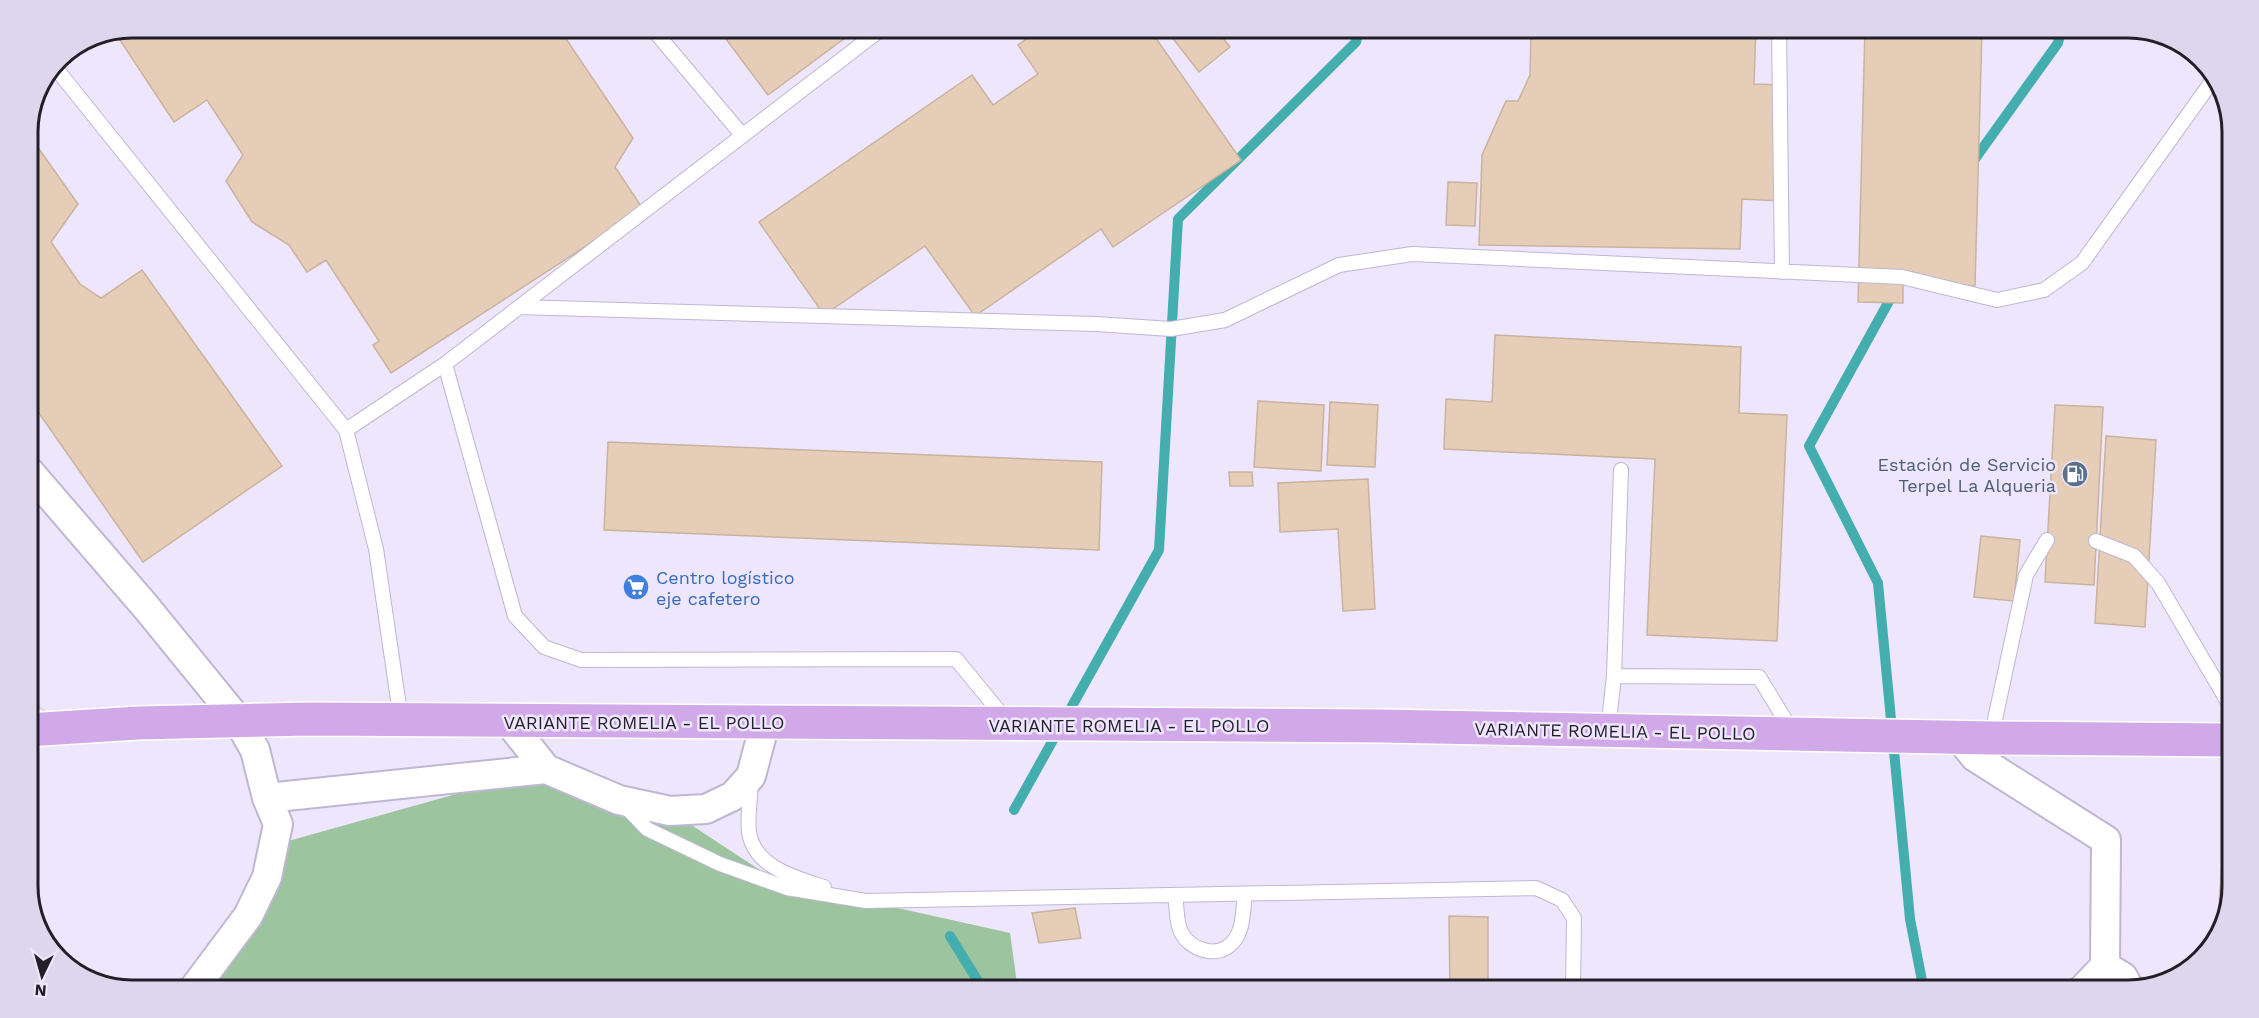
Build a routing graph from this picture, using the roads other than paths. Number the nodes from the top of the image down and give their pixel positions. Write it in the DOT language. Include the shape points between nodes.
graph roads {
  1 [pos="660,38"];
  2 [pos="870,38"];
  3 [pos="1779,38"];
  4 [pos="59,72"];
  5 [pos="2209,85"];
  6 [pos="743,136"];
  7 [pos="1782,272"];
  8 [pos="519,307"];
  9 [pos="445,364"];
  10 [pos="346,430"];
  11 [pos="1621,470"];
  12 [pos="38,482"];
  13 [pos="2047,540"];
  14 [pos="2096,541"];
  15 [pos="1614,676"];
  16 [pos="2222,692"];
  17 [pos="38,716"];
  18 [pos="238,720"];
  19 [pos="402,720"];
  20 [pos="508,721"];
  21 [pos="765,723"];
  22 [pos="1011,724"];
  23 [pos="59,728"];
  24 [pos="38,729"];
  25 [pos="1608,731"];
  26 [pos="1794,735"];
  27 [pos="1959,737"];
  28 [pos="1991,738"];
  29 [pos="2222,740"];
  30 [pos="546,769"];
  31 [pos="752,776"];
  32 [pos="267,798"];
  33 [pos="619,800"];
  34 [pos="1245,894"];
  35 [pos="1175,895"];
  36 [pos="866,901"];
  37 [pos="2105,966"];
  38 [pos="200,980"];
  39 [pos="1573,980"];
  40 [pos="2092,980"];
  41 [pos="2125,980"];
  1 -- 6 [label="lane"];
  2 -- 6 [label="lane"];
  3 -- 7 [label="lane"];
  4 -- 10 [label="lane"];
  5 -- 7 [label="lane" via="2082,263 2044,290 1997,300 1902,277"];
  6 -- 8 [label="lane"];
  7 -- 8 [label="lane" via="1412,254 1339,265 1225,320 1171,329"];
  8 -- 9 [label="lane"];
  9 -- 10 [label="lane"];
  9 -- 22 [label="lane" via="515,616 544,647 581,660 956,658"];
  10 -- 19 [label="lane" via="376,549"];
  11 -- 15 [label="lane"];
  12 -- 18 [label="street"];
  13 -- 28 [label="lane" via="2026,575"];
  14 -- 16 [label="lane" via="2134,556 2158,583"];
  15 -- 25 [label="lane"];
  15 -- 26 [label="lane" via="1759,677"];
  17 -- 23 [label="lane"];
  18 -- 19 [label="highway, VARIANTE ROMELIA - EL POLLO"];
  18 -- 23 [label="highway, VARIANTE ROMELIA - EL POLLO"];
  18 -- 32 [label="street" via="255,750"];
  19 -- 20 [label="highway, VARIANTE ROMELIA - EL POLLO"];
  20 -- 21 [label="highway, VARIANTE ROMELIA - EL POLLO"];
  20 -- 30 [label="street"];
  21 -- 22 [label="highway, VARIANTE ROMELIA - EL POLLO"];
  21 -- 31 [label="street"];
  22 -- 25 [label="highway, VARIANTE ROMELIA - EL POLLO"];
  23 -- 24 [label="highway, VARIANTE ROMELIA - EL POLLO"];
  25 -- 26 [label="highway, VARIANTE ROMELIA - EL POLLO"];
  26 -- 27 [label="highway, VARIANTE ROMELIA - EL POLLO"];
  27 -- 28 [label="highway, VARIANTE ROMELIA - EL POLLO"];
  27 -- 37 [label="street" via="1975,757 2106,840"];
  28 -- 29 [label="highway, VARIANTE ROMELIA - EL POLLO"];
  30 -- 32 [label="street"];
  30 -- 33 [label="street"];
  31 -- 33 [label="street" via="733,796 706,809 670,811"];
  31 -- 36 [label="lane" via="749,832 758,855 789,876"];
  32 -- 38 [label="street" via="278,824 267,877 248,915"];
  33 -- 36 [label="lane" via="647,829 720,864 787,888"];
  34 -- 35 [label="lane"];
  34 -- 35 [label="lane" via="1241,927 1232,943 1219,951 1205,951 1189,944 1180,931"];
  34 -- 39 [label="lane" via="1536,888 1562,900 1574,918"];
  35 -- 36 [label="lane"];
  37 -- 40 [label="street"];
  37 -- 41 [label="street"];
}
